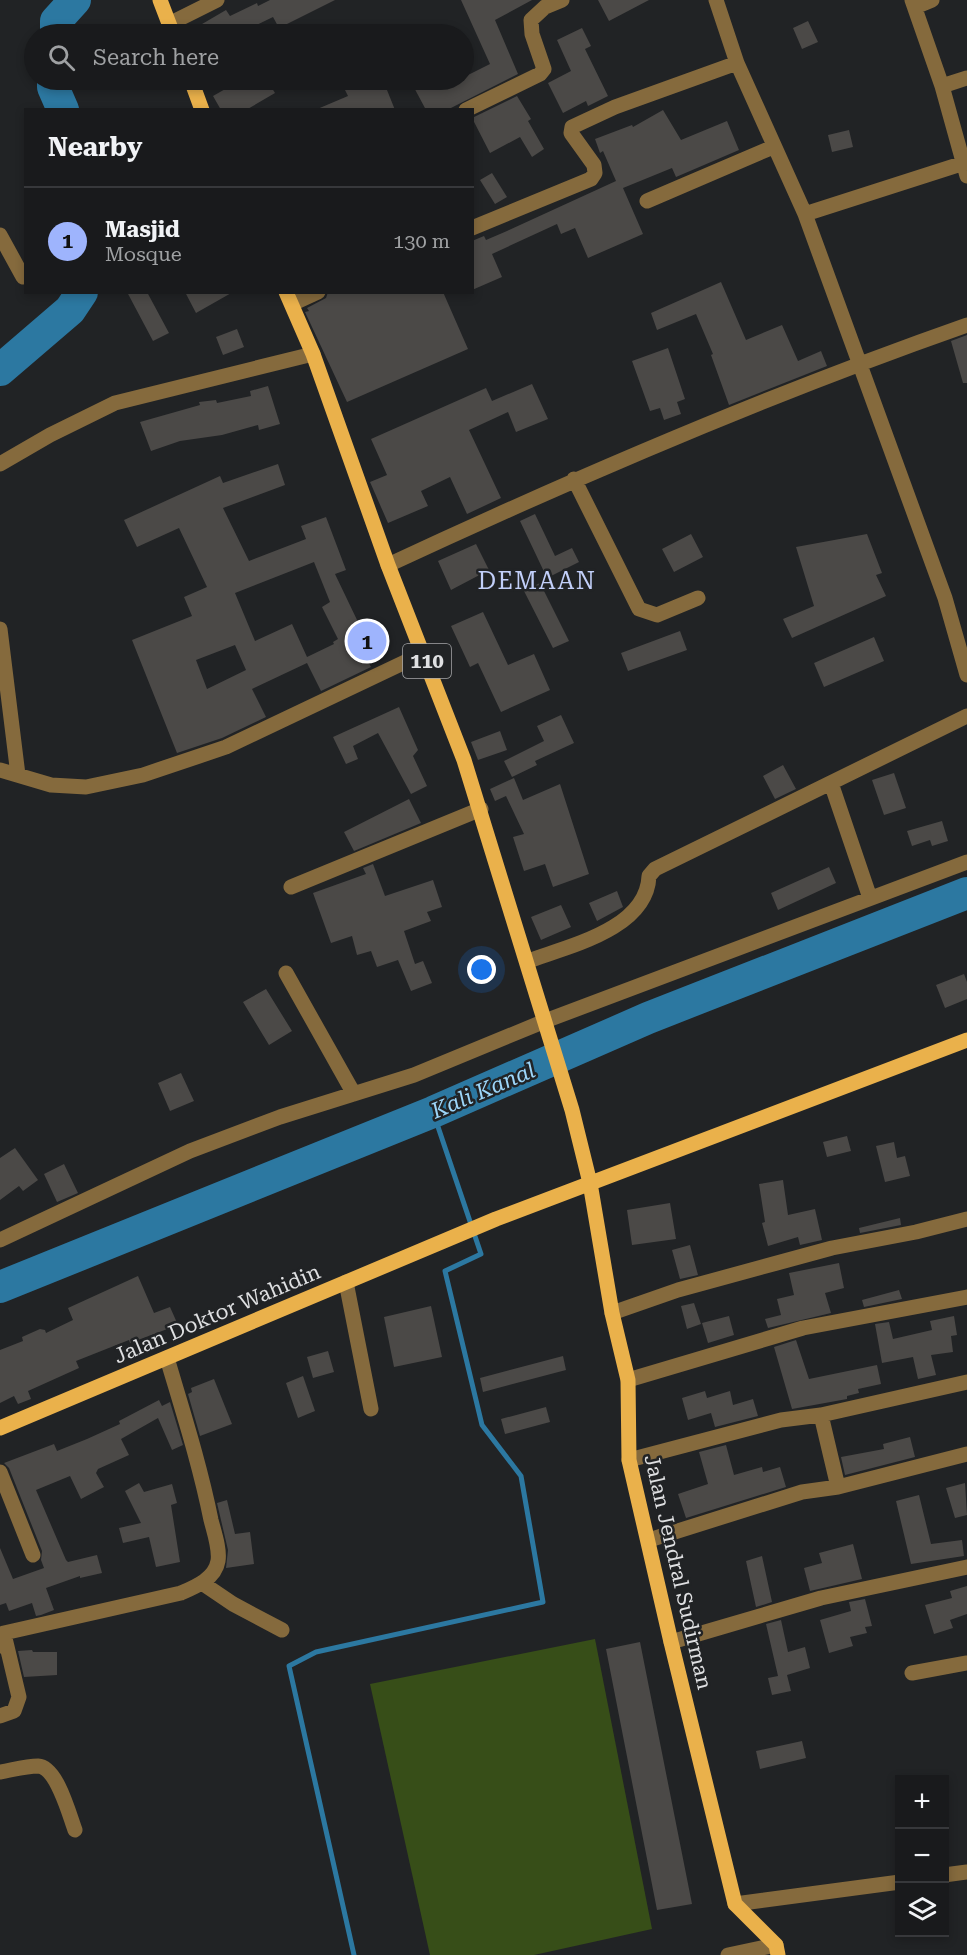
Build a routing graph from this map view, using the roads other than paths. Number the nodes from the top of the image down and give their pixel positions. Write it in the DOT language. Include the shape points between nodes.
graph roads {
  1 [pos="160,0"];
  2 [pos="218,0"];
  3 [pos="562,0"];
  4 [pos="716,0"];
  5 [pos="932,0"];
  6 [pos="914,4"];
  7 [pos="169,24"];
  8 [pos="179,24"];
  9 [pos="737,63"];
  10 [pos="967,78"];
  11 [pos="942,86"];
  12 [pos="195,90"];
  13 [pos="201,108"];
  14 [pos="470,108"];
  15 [pos="773,147"];
  16 [pos="966,173"];
  17 [pos="647,201"];
  18 [pos="805,214"];
  19 [pos="474,227"];
  20 [pos="0,235"];
  21 [pos="23,277"];
  22 [pos="308,294"];
  23 [pos="289,298"];
  24 [pos="967,325"];
  25 [pos="313,354"];
  26 [pos="859,365"];
  27 [pos="0,464"];
  28 [pos="574,479"];
  29 [pos="388,565"];
  30 [pos="698,598"];
  31 [pos="0,628"];
  32 [pos="424,653"];
  33 [pos="967,675"];
  34 [pos="967,716"];
  35 [pos="0,770"];
  36 [pos="18,775"];
  37 [pos="831,783"];
  38 [pos="481,809"];
  39 [pos="967,862"];
  40 [pos="291,887"];
  41 [pos="870,898"];
  42 [pos="528,962"];
  43 [pos="286,973"];
  44 [pos="547,1028"];
  45 [pos="967,1040"];
  46 [pos="354,1094"];
  47 [pos="590,1184"];
  48 [pos="967,1219"];
  49 [pos="0,1240"];
  50 [pos="346,1282"];
  51 [pos="967,1297"];
  52 [pos="612,1312"];
  53 [pos="167,1359"];
  54 [pos="627,1380"];
  55 [pos="967,1382"];
  56 [pos="371,1409"];
  57 [pos="821,1415"];
  58 [pos="0,1428"];
  59 [pos="967,1454"];
  60 [pos="629,1460"];
  61 [pos="0,1472"];
  62 [pos="838,1487"];
  63 [pos="649,1540"];
  64 [pos="33,1555"];
  65 [pos="967,1567"];
  66 [pos="202,1583"];
  67 [pos="282,1630"];
  68 [pos="1,1635"];
  69 [pos="671,1642"];
  70 [pos="967,1663"];
  71 [pos="912,1673"];
  72 [pos="0,1716"];
  73 [pos="0,1772"];
  74 [pos="75,1830"];
  75 [pos="967,1872"];
  76 [pos="949,1874"];
  77 [pos="895,1883"];
  78 [pos="735,1904"];
  79 [pos="777,1950"];
  80 [pos="728,1955"];
  1 -- 7 [label="main road"];
  2 -- 8 [label="street"];
  3 -- 14 [label="street" via="545,7 531,20 531,34 544,69 540,74"];
  4 -- 9 [label="street"];
  5 -- 6 [label="street"];
  6 -- 11 [label="street"];
  9 -- 15 [label="street"];
  9 -- 19 [label="street" via="572,126 571,134 594,165 596,173 591,179"];
  10 -- 11 [label="street"];
  11 -- 16 [label="street"];
  12 -- 13 [label="main road"];
  15 -- 17 [label="street"];
  15 -- 18 [label="street"];
  16 -- 18 [label="street"];
  18 -- 26 [label="street"];
  20 -- 21 [label="street"];
  22 -- 23 [label="street"];
  23 -- 25 [label="main road, 110"];
  24 -- 26 [label="street"];
  25 -- 27 [label="street" via="115,403"];
  25 -- 29 [label="main road, 110"];
  26 -- 28 [label="street"];
  26 -- 33 [label="street" via="945,598"];
  28 -- 29 [label="street"];
  28 -- 30 [label="street" via="639,609 657,615"];
  29 -- 32 [label="main road, 110"];
  31 -- 36 [label="street"];
  32 -- 36 [label="street" via="226,747 143,775 86,787 51,785"];
  32 -- 38 [label="main road, 110"];
  34 -- 37 [label="street"];
  35 -- 36 [label="street"];
  37 -- 41 [label="street"];
  37 -- 42 [label="street" via="655,869 649,876 649,888 630,916 602,933"];
  38 -- 40 [label="street"];
  38 -- 42 [label="main road, 110"];
  39 -- 41 [label="street"];
  41 -- 44 [label="street"];
  42 -- 44 [label="main road, 110"];
  43 -- 46 [label="street"];
  44 -- 46 [label="street"];
  44 -- 47 [label="main road, Jalan Jendral Sudirman / 110"];
  45 -- 47 [label="main road, Jalan Doktor Wahidin"];
  46 -- 49 [label="street" via="190,1150"];
  47 -- 50 [label="main road, Jalan Doktor Wahidin"];
  47 -- 52 [label="main road, Jalan Jendral Sudirman"];
  48 -- 52 [label="street" via="832,1248"];
  50 -- 53 [label="main road, Jalan Doktor Wahidin"];
  50 -- 56 [label="street"];
  51 -- 54 [label="street" via="803,1328"];
  52 -- 54 [label="main road, Jalan Jendral Sudirman"];
  53 -- 58 [label="main road, Jalan Doktor Wahidin"];
  53 -- 66 [label="street" via="201,1470 215,1538 218,1560"];
  54 -- 60 [label="main road, Jalan Jendral Sudirman"];
  55 -- 57 [label="street"];
  57 -- 60 [label="street" via="781,1420"];
  57 -- 62 [label="street"];
  59 -- 62 [label="street"];
  60 -- 63 [label="main road, Jalan Jendral Sudirman"];
  61 -- 64 [label="street"];
  62 -- 63 [label="street" via="802,1492"];
  63 -- 69 [label="main road, Jalan Jendral Sudirman"];
  65 -- 69 [label="street" via="821,1598"];
  66 -- 67 [label="street"];
  66 -- 68 [label="street" via="181,1593"];
  68 -- 72 [label="street" via="19,1696 14,1711"];
  69 -- 78 [label="main road, Jalan Jendral Sudirman"];
  70 -- 71 [label="street"];
  73 -- 74 [label="street" via="40,1766 48,1771 57,1781"];
  75 -- 76 [label="street"];
  77 -- 78 [label="street"];
  78 -- 79 [label="main road"];
  79 -- 80 [label="street"];
}
